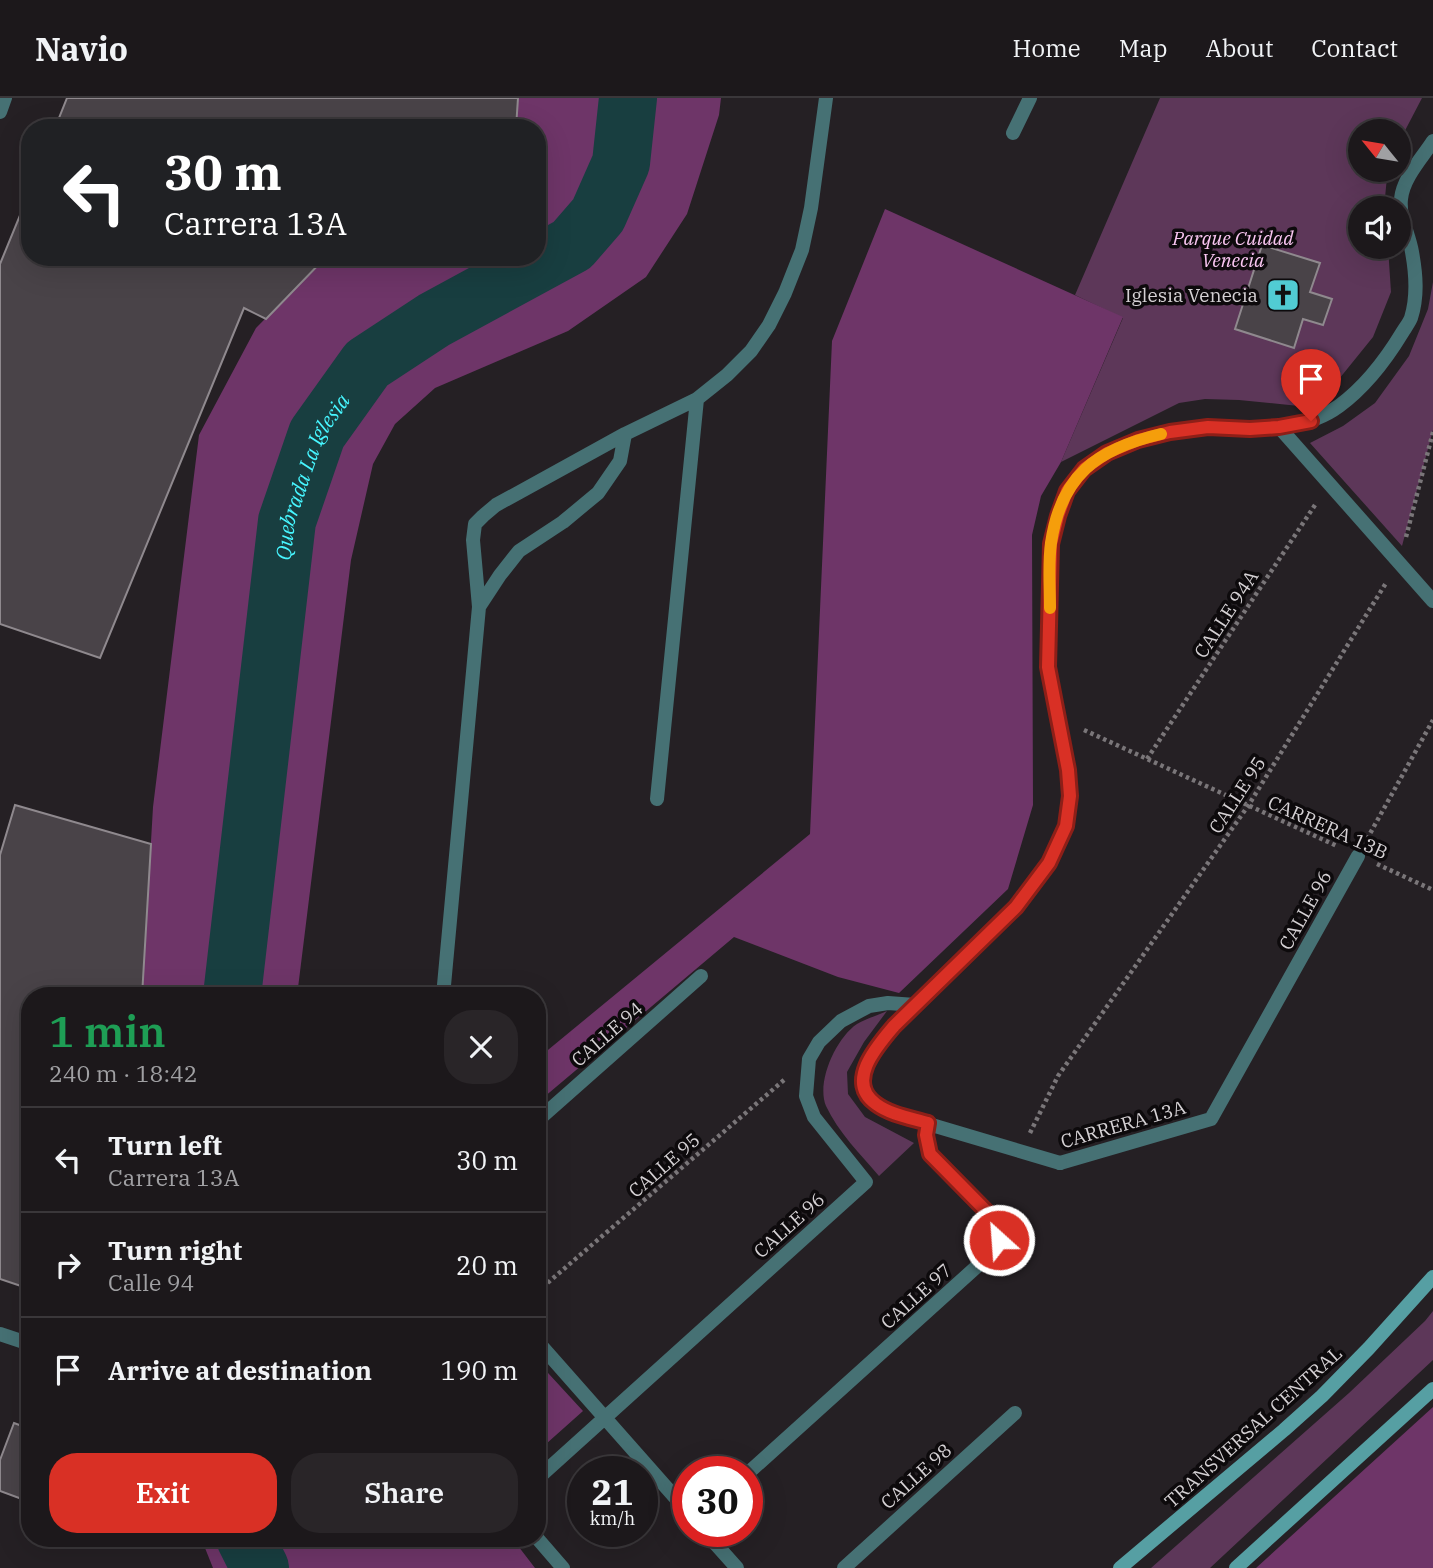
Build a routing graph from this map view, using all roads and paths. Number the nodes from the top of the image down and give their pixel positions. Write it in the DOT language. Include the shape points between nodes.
graph roads {
  1 [pos="5,98"];
  2 [pos="826,98"];
  3 [pos="1030,98"];
  4 [pos="0,112"];
  5 [pos="1013,133"];
  6 [pos="1433,141"];
  7 [pos="697,399"];
  8 [pos="1279,427"];
  9 [pos="1433,432"];
  10 [pos="625,435"];
  11 [pos="1329,484"];
  12 [pos="1399,562"];
  13 [pos="1433,601"];
  14 [pos="479,607"];
  15 [pos="1058,719"];
  16 [pos="1433,720"];
  17 [pos="1147,759"];
  18 [pos="657,799"];
  19 [pos="1248,806"];
  20 [pos="1358,856"];
  21 [pos="1433,890"];
  22 [pos="701,976"];
  23 [pos="444,987"];
  24 [pos="915,1005"];
  25 [pos="809,1059"];
  26 [pos="546,1113"];
  27 [pos="1211,1119"];
  28 [pos="928,1123"];
  29 [pos="1021,1152"];
  30 [pos="1433,1277"];
  31 [pos="546,1284"];
  32 [pos="0,1335"];
  33 [pos="21,1341"];
  34 [pos="546,1351"];
  35 [pos="1433,1389"];
  36 [pos="1014,1413"];
  37 [pos="605,1418"];
  38 [pos="763,1460"];
  39 [pos="546,1471"];
  40 [pos="672,1494"];
  41 [pos="545,1547"];
  42 [pos="718,1547"];
  43 [pos="563,1568"];
  44 [pos="737,1568"];
  45 [pos="844,1568"];
  46 [pos="1120,1568"];
  47 [pos="1237,1568"];
  1 -- 4 [label="street"];
  2 -- 7 [label="street" via="811,208 802,250 785,293 751,351"];
  3 -- 5 [label="street"];
  6 -- 8 [label="street" via="1401,198 1417,286 1410,319 1362,387 1337,408 1311,421"];
  7 -- 10 [label="street"];
  7 -- 18 [label="street"];
  8 -- 11 [label="street"];
  8 -- 15 [label="street" via="1208,427 1138,440 1084,469 1067,491 1051,544 1048,667"];
  9 -- 12 [label="path, CALLE 95"];
  10 -- 14 [label="street" via="620,461 598,494 519,551"];
  10 -- 14 [label="street" via="496,505 475,524"];
  11 -- 12 [label="street"];
  11 -- 17 [label="path, CALLE 94A"];
  12 -- 13 [label="street"];
  12 -- 19 [label="path, CALLE 95"];
  14 -- 23 [label="street"];
  15 -- 17 [label="path, CARRERA 13B"];
  15 -- 24 [label="street" via="1070,796 1066,826 1049,863 1016,907"];
  16 -- 20 [label="path"];
  17 -- 19 [label="path, CARRERA 13B"];
  19 -- 20 [label="path, CARRERA 13B"];
  19 -- 29 [label="path, CALLE 95" via="1058,1076"];
  20 -- 21 [label="path, CARRERA 13B"];
  20 -- 27 [label="street, CALLE 96"];
  22 -- 26 [label="street, CALLE 94"];
  24 -- 25 [label="street" via="869,1006 841,1021"];
  24 -- 28 [label="street, CARRERA 13A" via="877,1046 862,1077 866,1093 876,1104"];
  25 -- 31 [label="path, CALLE 95"];
  25 -- 37 [label="street, CALLE 96" via="806,1096 814,1117 866,1182"];
  27 -- 29 [label="street, CARRERA 13A" via="1060,1163"];
  28 -- 29 [label="street, CARRERA 13A"];
  28 -- 38 [label="street, CALLE 97" via="930,1154 992,1217 999,1240 994,1251"];
  30 -- 46 [label="main road, TRANSVERSAL CENTRAL" via="1322,1396"];
  32 -- 33 [label="street"];
  34 -- 37 [label="street"];
  35 -- 47 [label="main road"];
  36 -- 45 [label="street, CALLE 98"];
  37 -- 39 [label="street, CALLE 96"];
  37 -- 40 [label="street"];
  41 -- 43 [label="street"];
  42 -- 44 [label="street"];
}
